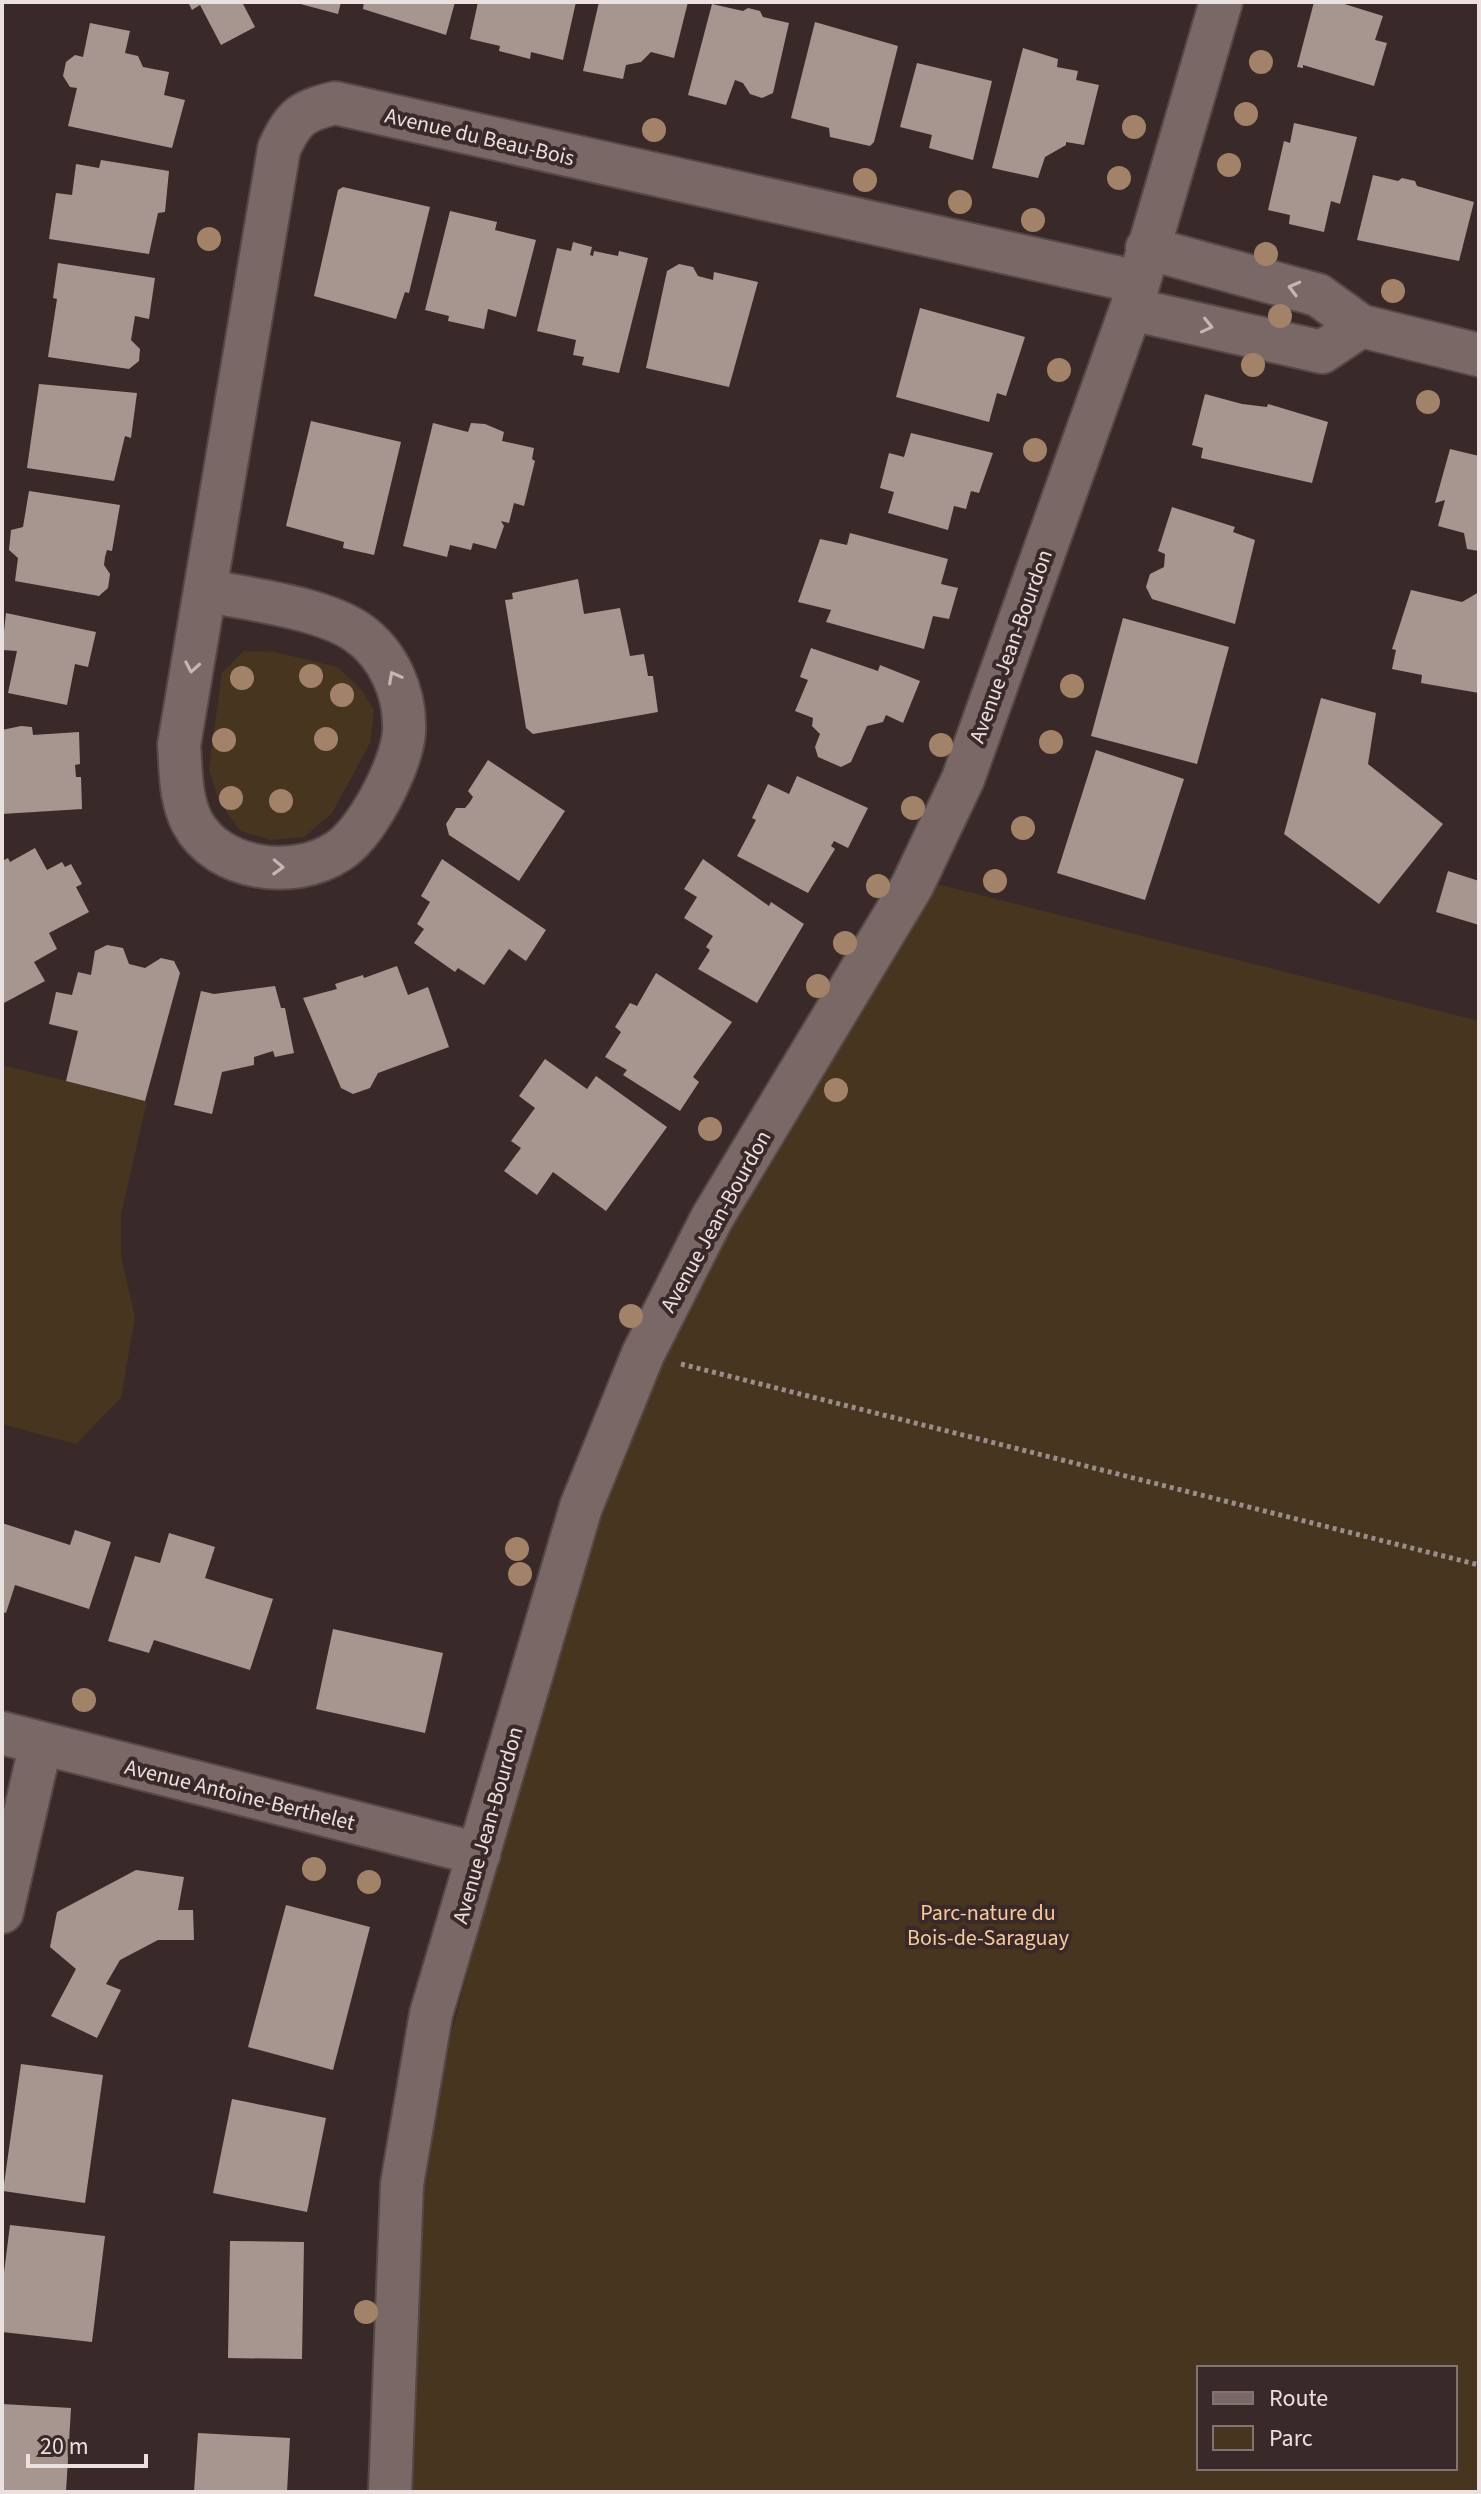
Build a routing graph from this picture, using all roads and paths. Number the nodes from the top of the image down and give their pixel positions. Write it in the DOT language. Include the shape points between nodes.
graph roads {
  1 [pos="1221,2"];
  2 [pos="1138,280"];
  3 [pos="1361,326"];
  4 [pos="1479,355"];
  5 [pos="205,590"];
  6 [pos="643,1354"];
  7 [pos="1479,1565"];
  8 [pos="22,1738"];
  9 [pos="479,1854"];
  10 [pos="2,1912"];
  11 [pos="390,2492"];
  1 -- 2 [label="street, Avenue Jean-Bourdon"];
  3 -- 2 [label="street, Avenue du Beau-Bois, one-way" via="1318,295"];
  2 -- 3 [label="street, Avenue du Beau-Bois, one-way" via="1322,352"];
  2 -- 5 [label="street, Avenue du Beau-Bois" via="335,103 308,110 290,125 279,149"];
  2 -- 6 [label="street, Avenue Jean-Bourdon" via="963,779 912,886 712,1218"];
  3 -- 4 [label="street, Avenue du Beau-Bois"];
  5 -- 5 [label="street, Avenue du Beau-Bois, one-way" via="179,745 182,796 193,823 210,846 254,866 301,868 339,852 365,825 384,793 404,734 400,687 380,653 357,632 321,616"];
  6 -- 7 [label="path"];
  6 -- 9 [label="street, Avenue Jean-Bourdon" via="581,1507"];
  8 -- 9 [label="street, Avenue Antoine-Berthelet"];
  8 -- 10 [label="street"];
  9 -- 11 [label="street, Avenue Jean-Bourdon" via="431,2014 402,2184"];
}
